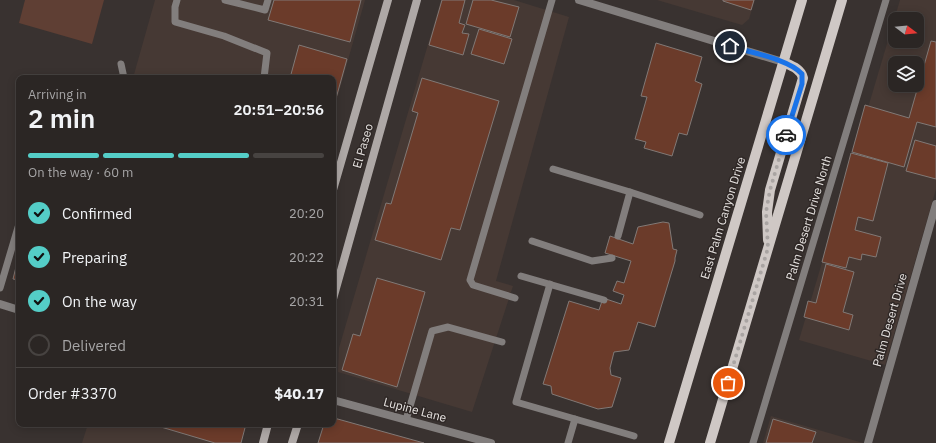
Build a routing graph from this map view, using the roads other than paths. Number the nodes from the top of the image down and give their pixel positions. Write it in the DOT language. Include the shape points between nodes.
graph roads {
  1 [pos="177,0"];
  2 [pos="225,0"];
  3 [pos="268,0"];
  4 [pos="388,0"];
  5 [pos="417,0"];
  6 [pos="552,0"];
  7 [pos="579,0"];
  8 [pos="802,0"];
  9 [pos="842,0"];
  10 [pos="886,0"];
  11 [pos="783,62"];
  12 [pos="121,64"];
  13 [pos="123,75"];
  14 [pos="264,75"];
  15 [pos="553,169"];
  16 [pos="336,180"];
  17 [pos="630,192"];
  18 [pos="936,204"];
  19 [pos="700,214"];
  20 [pos="16,234"];
  21 [pos="618,236"];
  22 [pos="532,241"];
  23 [pos="768,248"];
  24 [pos="612,258"];
  25 [pos="521,276"];
  26 [pos="550,284"];
  27 [pos="0,288"];
  28 [pos="336,288"];
  29 [pos="515,298"];
  30 [pos="604,300"];
  31 [pos="0,304"];
  32 [pos="16,309"];
  33 [pos="502,342"];
  34 [pos="336,401"];
  35 [pos="575,419"];
  36 [pos="406,420"];
  37 [pos="267,427"];
  38 [pos="297,427"];
  39 [pos="634,436"];
  40 [pos="263,443"];
  41 [pos="292,443"];
  42 [pos="491,443"];
  43 [pos="568,443"];
  44 [pos="669,443"];
  45 [pos="710,443"];
  46 [pos="754,443"];
  47 [pos="868,443"];
  1 -- 14 [label="lane" via="175,22 224,36 267,53"];
  2 -- 3 [label="lane" via="265,10"];
  4 -- 16 [label="street, El Paseo"];
  5 -- 28 [label="street, El Paseo"];
  6 -- 29 [label="lane" via="470,280 473,285"];
  7 -- 11 [label="street"];
  8 -- 11 [label="main road, East Palm Canyon Drive"];
  9 -- 23 [label="main road"];
  10 -- 46 [label="lane, Palm Desert Drive North"];
  11 -- 23 [label="main road" via="798,70 803,78 770,190 766,212"];
  11 -- 44 [label="main road, East Palm Canyon Drive"];
  12 -- 13 [label="lane"];
  15 -- 17 [label="lane"];
  17 -- 19 [label="lane"];
  17 -- 21 [label="lane"];
  18 -- 47 [label="street, Palm Desert Drive"];
  20 -- 27 [label="lane"];
  22 -- 24 [label="lane" via="592,261"];
  23 -- 45 [label="main road"];
  25 -- 26 [label="lane"];
  26 -- 30 [label="lane"];
  26 -- 35 [label="lane" via="516,402"];
  31 -- 32 [label="street"];
  33 -- 36 [label="lane" via="448,327 432,331"];
  34 -- 36 [label="street, Lupine Lane"];
  35 -- 39 [label="lane"];
  35 -- 43 [label="lane"];
  36 -- 42 [label="street, Lupine Lane"];
  37 -- 40 [label="street"];
  38 -- 41 [label="street"];
}
